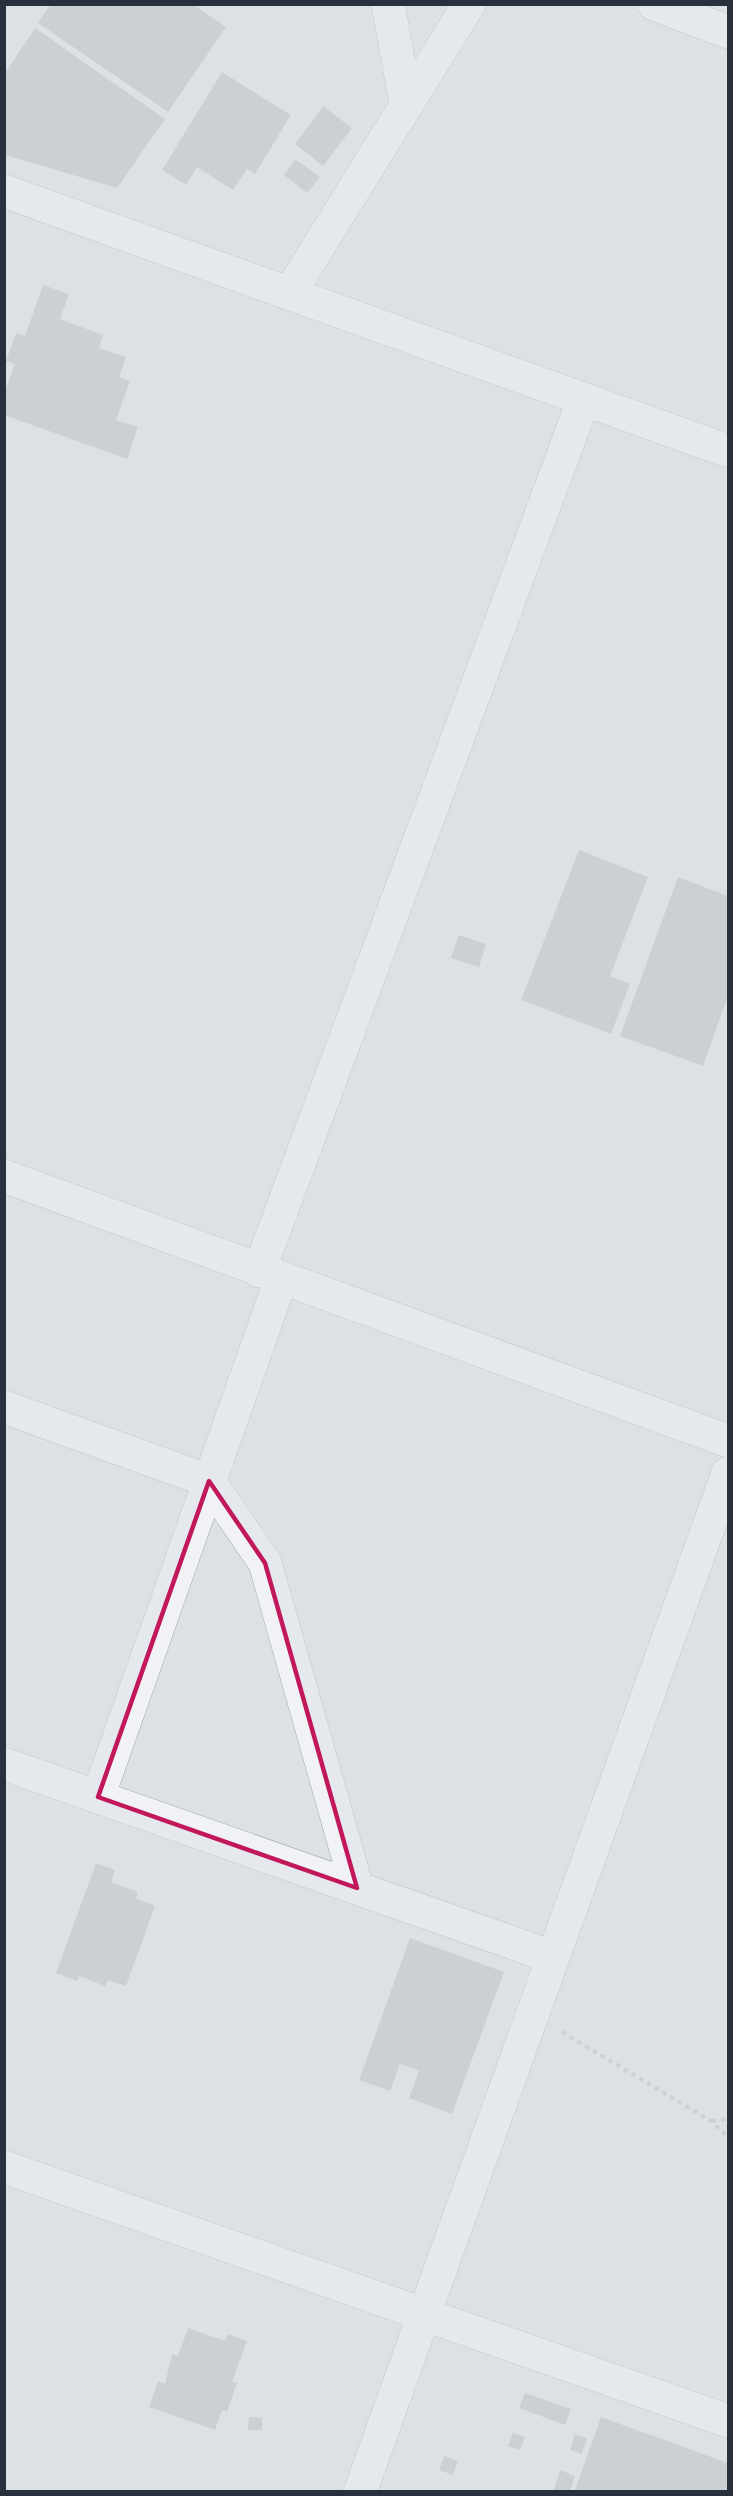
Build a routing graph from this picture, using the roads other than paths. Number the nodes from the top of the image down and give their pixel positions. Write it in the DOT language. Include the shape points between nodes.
graph roads {
  1 [pos="388,4"];
  2 [pos="469,4"];
  3 [pos="654,4"];
  4 [pos="729,32"];
  5 [pos="406,103"];
  6 [pos="4,191"];
  7 [pos="289,294"];
  8 [pos="584,399"];
  9 [pos="729,451"];
  10 [pos="4,1176"];
  11 [pos="270,1275"];
  12 [pos="4,1407"];
  13 [pos="729,1441"];
  14 [pos="729,1473"];
  15 [pos="209,1481"];
  16 [pos="4,1764"];
  17 [pos="98,1797"];
  18 [pos="357,1888"];
  19 [pos="553,1957"];
  20 [pos="4,2167"];
  21 [pos="424,2314"];
  22 [pos="729,2421"];
  23 [pos="360,2492"];
  1 -- 5 [label="street"];
  2 -- 5 [label="street"];
  3 -- 4 [label="street"];
  5 -- 7 [label="street"];
  6 -- 7 [label="street"];
  7 -- 8 [label="street"];
  8 -- 9 [label="street"];
  8 -- 11 [label="street"];
  10 -- 11 [label="street"];
  11 -- 13 [label="street"];
  11 -- 15 [label="street"];
  12 -- 15 [label="street"];
  14 -- 19 [label="street"];
  15 -- 17 [label="street"];
  15 -- 18 [label="street" via="265,1563"];
  16 -- 17 [label="street"];
  17 -- 18 [label="street"];
  18 -- 19 [label="street"];
  19 -- 21 [label="street"];
  20 -- 21 [label="street"];
  21 -- 22 [label="street"];
  21 -- 23 [label="street"];
}
